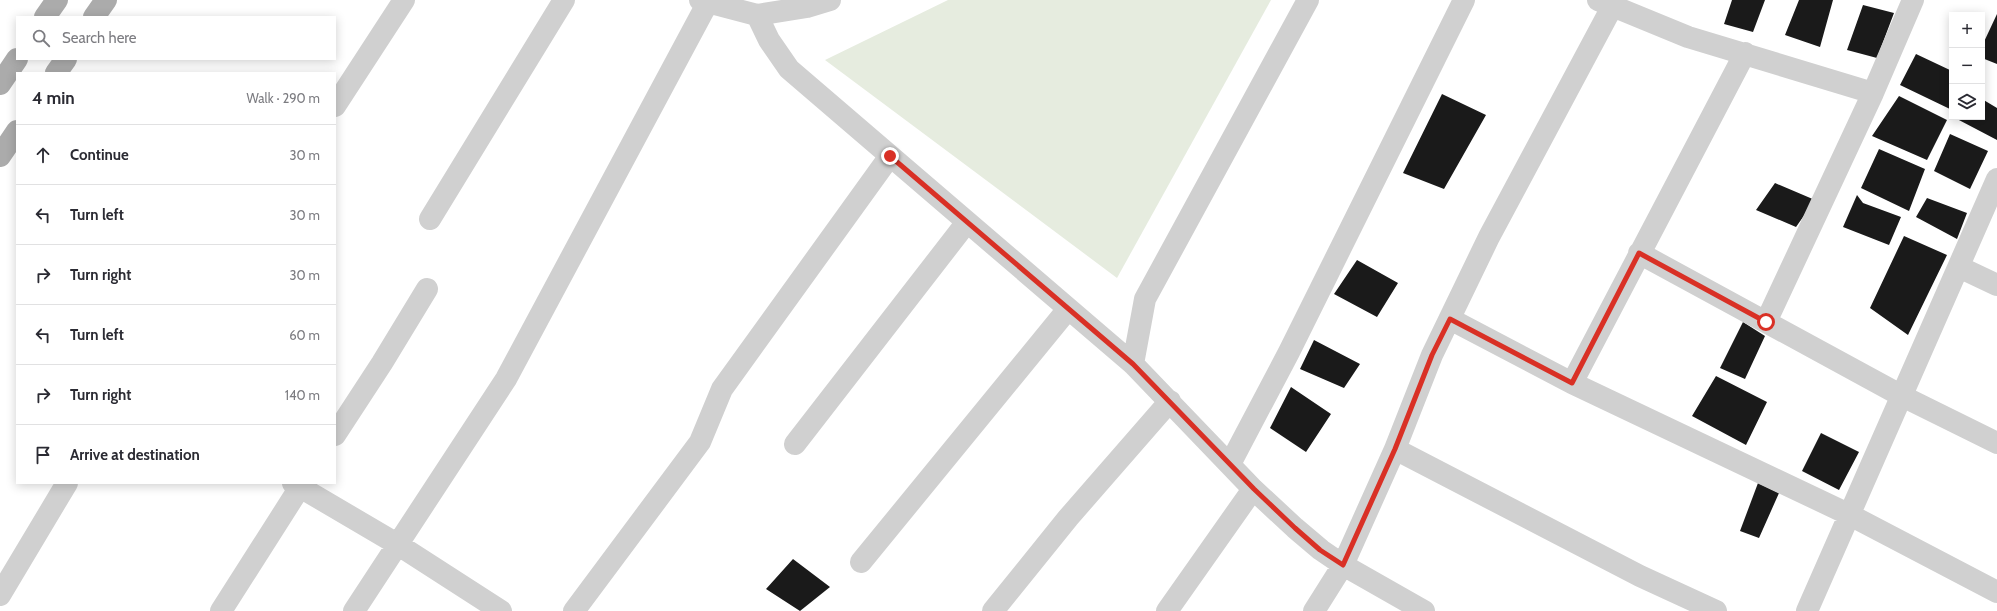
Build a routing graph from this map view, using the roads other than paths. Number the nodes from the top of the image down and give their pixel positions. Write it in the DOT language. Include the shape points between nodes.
graph roads {
  1 [pos="56,0"];
  2 [pos="106,0"];
  3 [pos="404,0"];
  4 [pos="564,0"];
  5 [pos="830,0"];
  6 [pos="1308,0"];
  7 [pos="1464,0"];
  8 [pos="1913,0"];
  9 [pos="704,1"];
  10 [pos="1605,3"];
  11 [pos="757,15"];
  12 [pos="46,16"];
  13 [pos="95,16"];
  14 [pos="1744,53"];
  15 [pos="16,60"];
  16 [pos="65,60"];
  17 [pos="57,72"];
  18 [pos="0,84"];
  19 [pos="1873,93"];
  20 [pos="336,104"];
  21 [pos="16,132"];
  22 [pos="0,156"];
  23 [pos="890,156"];
  24 [pos="1997,179"];
  25 [pos="430,219"];
  26 [pos="967,222"];
  27 [pos="1639,253"];
  28 [pos="1959,267"];
  29 [pos="1997,285"];
  30 [pos="427,289"];
  31 [pos="1068,309"];
  32 [pos="1450,319"];
  33 [pos="1766,322"];
  34 [pos="1133,364"];
  35 [pos="1572,383"];
  36 [pos="1902,396"];
  37 [pos="1170,401"];
  38 [pos="336,433"];
  39 [pos="1997,443"];
  40 [pos="795,444"];
  41 [pos="1395,449"];
  42 [pos="1230,464"];
  43 [pos="66,484"];
  44 [pos="299,484"];
  45 [pos="1254,489"];
  46 [pos="1848,514"];
  47 [pos="397,544"];
  48 [pos="861,562"];
  49 [pos="1343,565"];
  50 [pos="1997,592"];
  51 [pos="0,595"];
  52 [pos="221,611"];
  53 [pos="354,611"];
  54 [pos="501,611"];
  55 [pos="574,611"];
  56 [pos="992,611"];
  57 [pos="1167,611"];
  58 [pos="1314,611"];
  59 [pos="1424,611"];
  60 [pos="1716,611"];
  61 [pos="1807,611"];
  1 -- 12 [label="main road"];
  2 -- 13 [label="main road"];
  3 -- 20 [label="street"];
  4 -- 25 [label="street"];
  5 -- 11 [label="street" via="807,7"];
  6 -- 34 [label="street" via="1145,299"];
  7 -- 42 [label="street" via="1289,352"];
  8 -- 19 [label="street"];
  9 -- 11 [label="street"];
  9 -- 47 [label="street" via="506,379"];
  10 -- 14 [label="street" via="1688,37"];
  10 -- 32 [label="street"];
  11 -- 23 [label="street" via="769,40 789,69"];
  14 -- 19 [label="street"];
  14 -- 27 [label="street"];
  15 -- 18 [label="main road"];
  16 -- 17 [label="main road"];
  19 -- 33 [label="street"];
  21 -- 22 [label="main road"];
  23 -- 26 [label="street"];
  23 -- 55 [label="street" via="722,389 700,442"];
  24 -- 28 [label="street"];
  26 -- 31 [label="street"];
  26 -- 40 [label="street"];
  27 -- 33 [label="street"];
  27 -- 35 [label="street"];
  28 -- 29 [label="street"];
  28 -- 36 [label="street"];
  30 -- 38 [label="street"];
  31 -- 34 [label="street"];
  31 -- 48 [label="street"];
  32 -- 35 [label="street"];
  32 -- 41 [label="street" via="1432,355"];
  33 -- 36 [label="street"];
  34 -- 37 [label="street"];
  35 -- 46 [label="street"];
  36 -- 39 [label="street"];
  36 -- 46 [label="street"];
  37 -- 42 [label="street"];
  37 -- 56 [label="street" via="1068,518"];
  41 -- 49 [label="street"];
  41 -- 60 [label="street" via="1640,576"];
  42 -- 45 [label="street"];
  43 -- 51 [label="street"];
  44 -- 47 [label="street"];
  44 -- 52 [label="street"];
  45 -- 49 [label="street" via="1300,532"];
  45 -- 57 [label="street"];
  46 -- 50 [label="street"];
  46 -- 61 [label="street"];
  47 -- 53 [label="street"];
  47 -- 54 [label="street"];
  49 -- 58 [label="street"];
  49 -- 59 [label="street"];
}
